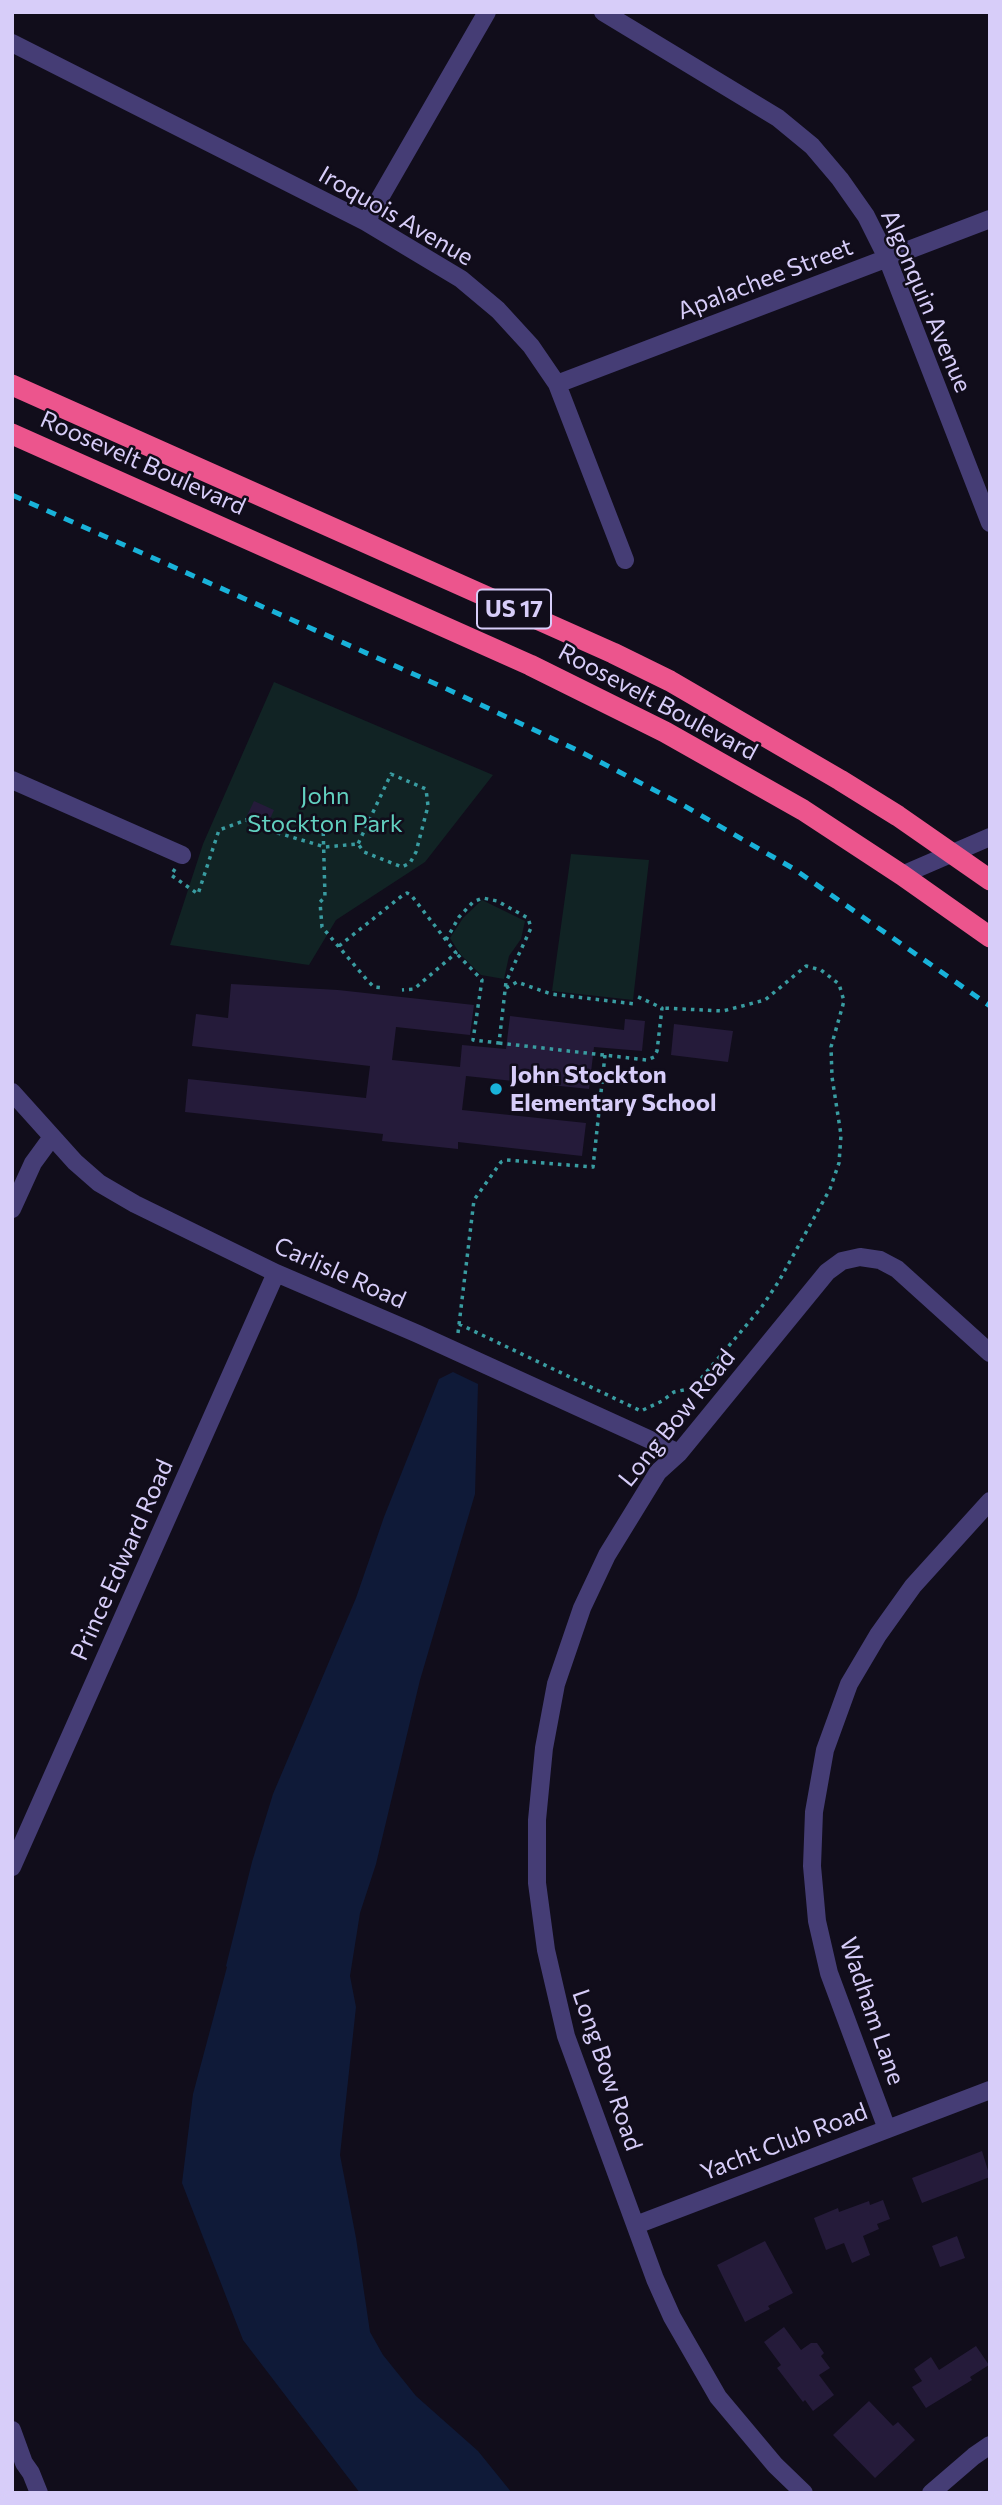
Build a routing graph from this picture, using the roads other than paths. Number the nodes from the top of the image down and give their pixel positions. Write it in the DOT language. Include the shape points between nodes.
graph roads {
  1 [pos="486,12"];
  2 [pos="603,12"];
  3 [pos="12,43"];
  4 [pos="990,219"];
  5 [pos="366,222"];
  6 [pos="887,258"];
  7 [pos="556,384"];
  8 [pos="12,385"];
  9 [pos="12,434"];
  10 [pos="990,523"];
  11 [pos="625,560"];
  12 [pos="12,780"];
  13 [pos="990,837"];
  14 [pos="953,853"];
  15 [pos="182,855"];
  16 [pos="902,875"];
  17 [pos="990,880"];
  18 [pos="990,937"];
  19 [pos="12,1092"];
  20 [pos="52,1137"];
  21 [pos="12,1209"];
  22 [pos="276,1273"];
  23 [pos="990,1353"];
  24 [pos="679,1453"];
  25 [pos="990,1501"];
  26 [pos="12,1867"];
  27 [pos="990,2090"];
  28 [pos="887,2129"];
  29 [pos="636,2225"];
  30 [pos="12,2430"];
  31 [pos="990,2445"];
  32 [pos="18,2465"];
  33 [pos="39,2493"];
  34 [pos="804,2493"];
  35 [pos="932,2493"];
  1 -- 5 [label="street"];
  2 -- 6 [label="street, Algonquin Avenue" via="721,81 804,139 840,178"];
  3 -- 5 [label="street, Iroquois Avenue"];
  4 -- 6 [label="street, Apalachee Street"];
  5 -- 7 [label="street, Iroquois Avenue" via="461,279 489,302 531,346"];
  6 -- 7 [label="street, Apalachee Street"];
  6 -- 10 [label="street, Algonquin Avenue"];
  7 -- 11 [label="street, Iroquois Avenue"];
  8 -- 14 [label="highway, Roosevelt Boulevard / US 17" via="670,681 840,779"];
  9 -- 16 [label="highway, Roosevelt Boulevard / US 17" via="604,700 803,810"];
  12 -- 15 [label="street"];
  13 -- 14 [label="street"];
  14 -- 16 [label="street"];
  14 -- 17 [label="highway, Roosevelt Boulevard / US 17"];
  16 -- 18 [label="highway, Roosevelt Boulevard / US 17"];
  19 -- 20 [label="street, Carlisle Road"];
  20 -- 21 [label="street" via="33,1163"];
  20 -- 22 [label="street, Carlisle Road" via="99,1183"];
  22 -- 24 [label="street, Carlisle Road"];
  22 -- 26 [label="street, Prince Edward Road"];
  23 -- 24 [label="street, Long Bow Road" via="897,1269 860,1257 842,1261 827,1272"];
  24 -- 29 [label="street, Long Bow Road" via="658,1472 621,1531 582,1608 556,1684 537,1820 537,1883 555,1995"];
  25 -- 28 [label="street, Wadham Lane" via="913,1586 849,1684 825,1750 814,1812 817,1921 829,1973"];
  27 -- 28 [label="street, Yacht Club Road"];
  28 -- 29 [label="street, Yacht Club Road"];
  29 -- 34 [label="street, Long Bow Road" via="671,2317 718,2397"];
  30 -- 32 [label="street"];
  31 -- 35 [label="street"];
  32 -- 33 [label="street" via="32,2473"];
}
